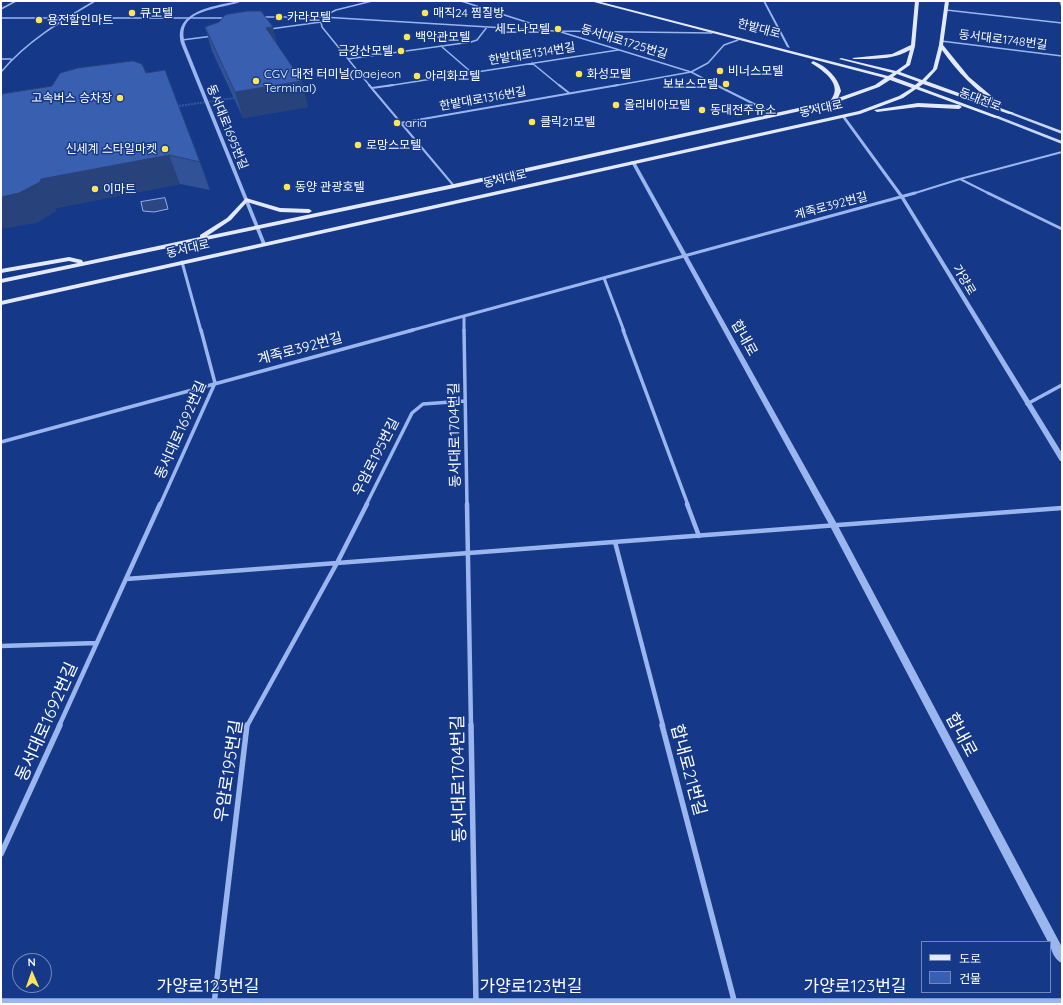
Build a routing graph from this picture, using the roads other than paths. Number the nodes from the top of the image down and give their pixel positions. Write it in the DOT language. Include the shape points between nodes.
graph roads {
  1 [pos="16,1"];
  2 [pos="95,1"];
  3 [pos="242,1"];
  4 [pos="372,1"];
  5 [pos="461,1"];
  6 [pos="592,1"];
  7 [pos="764,1"];
  8 [pos="917,1"];
  9 [pos="947,1"];
  10 [pos="1060,1"];
  11 [pos="1062,6"];
  12 [pos="1,9"];
  13 [pos="946,10"];
  14 [pos="259,17"];
  15 [pos="322,17"];
  16 [pos="676,17"];
  17 [pos="1,18"];
  18 [pos="66,18"];
  19 [pos="189,18"];
  20 [pos="228,18"];
  21 [pos="321,22"];
  22 [pos="1062,23"];
  23 [pos="487,27"];
  24 [pos="267,29"];
  25 [pos="555,31"];
  26 [pos="712,33"];
  27 [pos="220,35"];
  28 [pos="182,40"];
  29 [pos="738,40"];
  30 [pos="941,43"];
  31 [pos="441,46"];
  32 [pos="913,46"];
  33 [pos="789,47"];
  34 [pos="620,50"];
  35 [pos="796,55"];
  36 [pos="826,56"];
  37 [pos="1062,56"];
  38 [pos="1,59"];
  39 [pos="11,59"];
  40 [pos="348,59"];
  41 [pos="532,63"];
  42 [pos="1,72"];
  43 [pos="471,72"];
  44 [pos="691,72"];
  45 [pos="898,73"];
  46 [pos="890,78"];
  47 [pos="923,81"];
  48 [pos="916,87"];
  49 [pos="372,88"];
  50 [pos="569,93"];
  51 [pos="832,102"];
  52 [pos="860,112"];
  53 [pos="1011,113"];
  54 [pos="776,115"];
  55 [pos="843,116"];
  56 [pos="997,117"];
  57 [pos="400,123"];
  58 [pos="1062,133"];
  59 [pos="1062,143"];
  60 [pos="1062,152"];
  61 [pos="632,162"];
  62 [pos="960,179"];
  63 [pos="454,186"];
  64 [pos="902,197"];
  65 [pos="246,200"];
  66 [pos="340,210"];
  67 [pos="257,227"];
  68 [pos="1062,229"];
  69 [pos="187,242"];
  70 [pos="264,244"];
  71 [pos="684,256"];
  72 [pos="182,262"];
  73 [pos="87,263"];
  74 [pos="1,271"];
  75 [pos="604,278"];
  76 [pos="1,281"];
  77 [pos="1,302"];
  78 [pos="464,316"];
  79 [pos="216,383"];
  80 [pos="1062,385"];
  81 [pos="465,401"];
  82 [pos="1027,404"];
  83 [pos="1,442"];
  84 [pos="1062,459"];
  85 [pos="1062,508"];
  86 [pos="834,526"];
  87 [pos="700,536"];
  88 [pos="615,542"];
  89 [pos="468,553"];
  90 [pos="337,563"];
  91 [pos="126,579"];
  92 [pos="97,643"];
  93 [pos="1,646"];
  94 [pos="1,854"];
  95 [pos="1062,958"];
  96 [pos="1,1001"];
  97 [pos="1062,1001"];
  98 [pos="214,1002"];
  99 [pos="734,1002"];
  100 [pos="476,1003"];
  1 -- 12 [label="street"];
  2 -- 18 [label="street"];
  3 -- 19 [label="street" via="201,12"];
  4 -- 15 [label="street" via="336,10"];
  5 -- 25 [label="street, 동서대로1725번길"];
  6 -- 26 [label="main road, 한밭대로"];
  7 -- 33 [label="street"];
  8 -- 32 [label="main road, 동서대로"];
  9 -- 13 [label="main road, 동서대로"];
  10 -- 11 [label="street"];
  13 -- 22 [label="street"];
  13 -- 30 [label="main road, 동서대로"];
  14 -- 15 [label="street"];
  15 -- 21 [label="street"];
  15 -- 23 [label="street"];
  16 -- 33 [label="main road, 한밭대로"];
  17 -- 18 [label="street"];
  18 -- 19 [label="street"];
  18 -- 39 [label="street"];
  19 -- 20 [label="street"];
  19 -- 28 [label="street" via="182,27"];
  21 -- 24 [label="street"];
  21 -- 40 [label="street" via="322,27"];
  23 -- 25 [label="street"];
  23 -- 31 [label="street" via="474,41"];
  25 -- 26 [label="street, 한밭대로"];
  25 -- 34 [label="street, 동서대로1725번길"];
  26 -- 29 [label="main road, 한밭대로"];
  27 -- 28 [label="street"];
  28 -- 65 [label="street, 동서대로1695번길"];
  29 -- 35 [label="main road, 한밭대로"];
  29 -- 44 [label="street, 한밭대로1316번길" via="724,46 708,63"];
  30 -- 37 [label="street, 동서대로1748번길"];
  30 -- 47 [label="main road, 동서대로" via="935,69"];
  30 -- 53 [label="main road" via="954,62 988,97"];
  31 -- 40 [label="street"];
  31 -- 43 [label="street, 한밭대로1314번길"];
  32 -- 45 [label="main road, 동서대로" via="908,65"];
  32 -- 45 [label="main road" via="904,52 885,56 834,58"];
  33 -- 36 [label="main road, 한밭대로"];
  34 -- 41 [label="street, 한밭대로1314번길"];
  34 -- 44 [label="street, 동서대로1725번길"];
  35 -- 46 [label="main road, 한밭대로"];
  35 -- 51 [label="main road" via="817,65 834,80 839,92"];
  38 -- 39 [label="street"];
  39 -- 42 [label="street"];
  40 -- 49 [label="street"];
  41 -- 43 [label="street, 한밭대로1314번길"];
  41 -- 50 [label="street, 한밭대로1316번길"];
  43 -- 49 [label="street, 한밭대로1314번길"];
  44 -- 50 [label="street, 한밭대로1316번길"];
  44 -- 54 [label="street, 동서대로1725번길"];
  45 -- 46 [label="main road, 동서대로"];
  45 -- 47 [label="main road, 동대전로"];
  46 -- 48 [label="main road, 동대전로"];
  46 -- 51 [label="main road, 동서대로" via="877,86"];
  47 -- 48 [label="main road, 동서대로"];
  47 -- 53 [label="main road, 동대전로"];
  48 -- 52 [label="main road, 동서대로" via="901,97"];
  48 -- 56 [label="main road, 동대전로"];
  49 -- 57 [label="street"];
  50 -- 57 [label="street, 한밭대로1316번길"];
  51 -- 54 [label="main road, 동서대로"];
  52 -- 55 [label="main road, 동서대로"];
  52 -- 56 [label="main road" via="904,106 945,105"];
  53 -- 58 [label="main road, 동대전로"];
  54 -- 63 [label="main road, 동서대로"];
  55 -- 61 [label="main road, 동서대로"];
  55 -- 64 [label="street, 가양로"];
  56 -- 59 [label="main road, 동대전로"];
  57 -- 63 [label="street"];
  60 -- 62 [label="street, 계족로392번길"];
  61 -- 70 [label="main road, 동서대로"];
  61 -- 71 [label="street, 합내로"];
  62 -- 64 [label="street, 계족로392번길"];
  62 -- 68 [label="street"];
  63 -- 66 [label="main road, 동서대로"];
  64 -- 71 [label="street, 계족로392번길"];
  64 -- 82 [label="street, 가양로"];
  65 -- 66 [label="main road" via="297,212"];
  65 -- 67 [label="street, 동서대로1695번길"];
  65 -- 69 [label="main road" via="229,219 201,237"];
  66 -- 67 [label="main road, 동서대로"];
  67 -- 69 [label="main road, 동서대로"];
  67 -- 70 [label="street, 동서대로1695번길"];
  69 -- 73 [label="main road, 동서대로"];
  70 -- 72 [label="main road, 동서대로"];
  71 -- 75 [label="street, 계족로392번길"];
  71 -- 86 [label="street, 합내로"];
  72 -- 77 [label="main road, 동서대로"];
  72 -- 79 [label="street, 동서대로1692번길"];
  73 -- 74 [label="main road" via="69,260"];
  73 -- 76 [label="main road, 동서대로"];
  75 -- 78 [label="street, 계족로392번길"];
  75 -- 87 [label="street"];
  78 -- 79 [label="street, 계족로392번길"];
  78 -- 81 [label="street, 동서대로1704번길"];
  79 -- 83 [label="street, 계족로392번길"];
  79 -- 91 [label="street, 동서대로1692번길"];
  80 -- 82 [label="street"];
  81 -- 89 [label="street, 동서대로1704번길"];
  81 -- 90 [label="street, 우암로195번길" via="422,404 412,413"];
  82 -- 84 [label="street, 가양로"];
  85 -- 86 [label="street"];
  86 -- 87 [label="street"];
  86 -- 95 [label="street, 합내로"];
  87 -- 88 [label="street"];
  88 -- 89 [label="street"];
  88 -- 99 [label="street, 합내로21번길"];
  89 -- 90 [label="street"];
  89 -- 100 [label="street, 동서대로1704번길"];
  90 -- 91 [label="street"];
  90 -- 98 [label="street, 우암로195번길" via="247,723"];
  91 -- 92 [label="street, 동서대로1692번길"];
  92 -- 93 [label="street"];
  92 -- 94 [label="street, 동서대로1692번길"];
  96 -- 98 [label="street, 가양로123번길"];
  97 -- 99 [label="street, 가양로123번길"];
  98 -- 100 [label="street, 가양로123번길"];
  99 -- 100 [label="street, 가양로123번길"];
}
